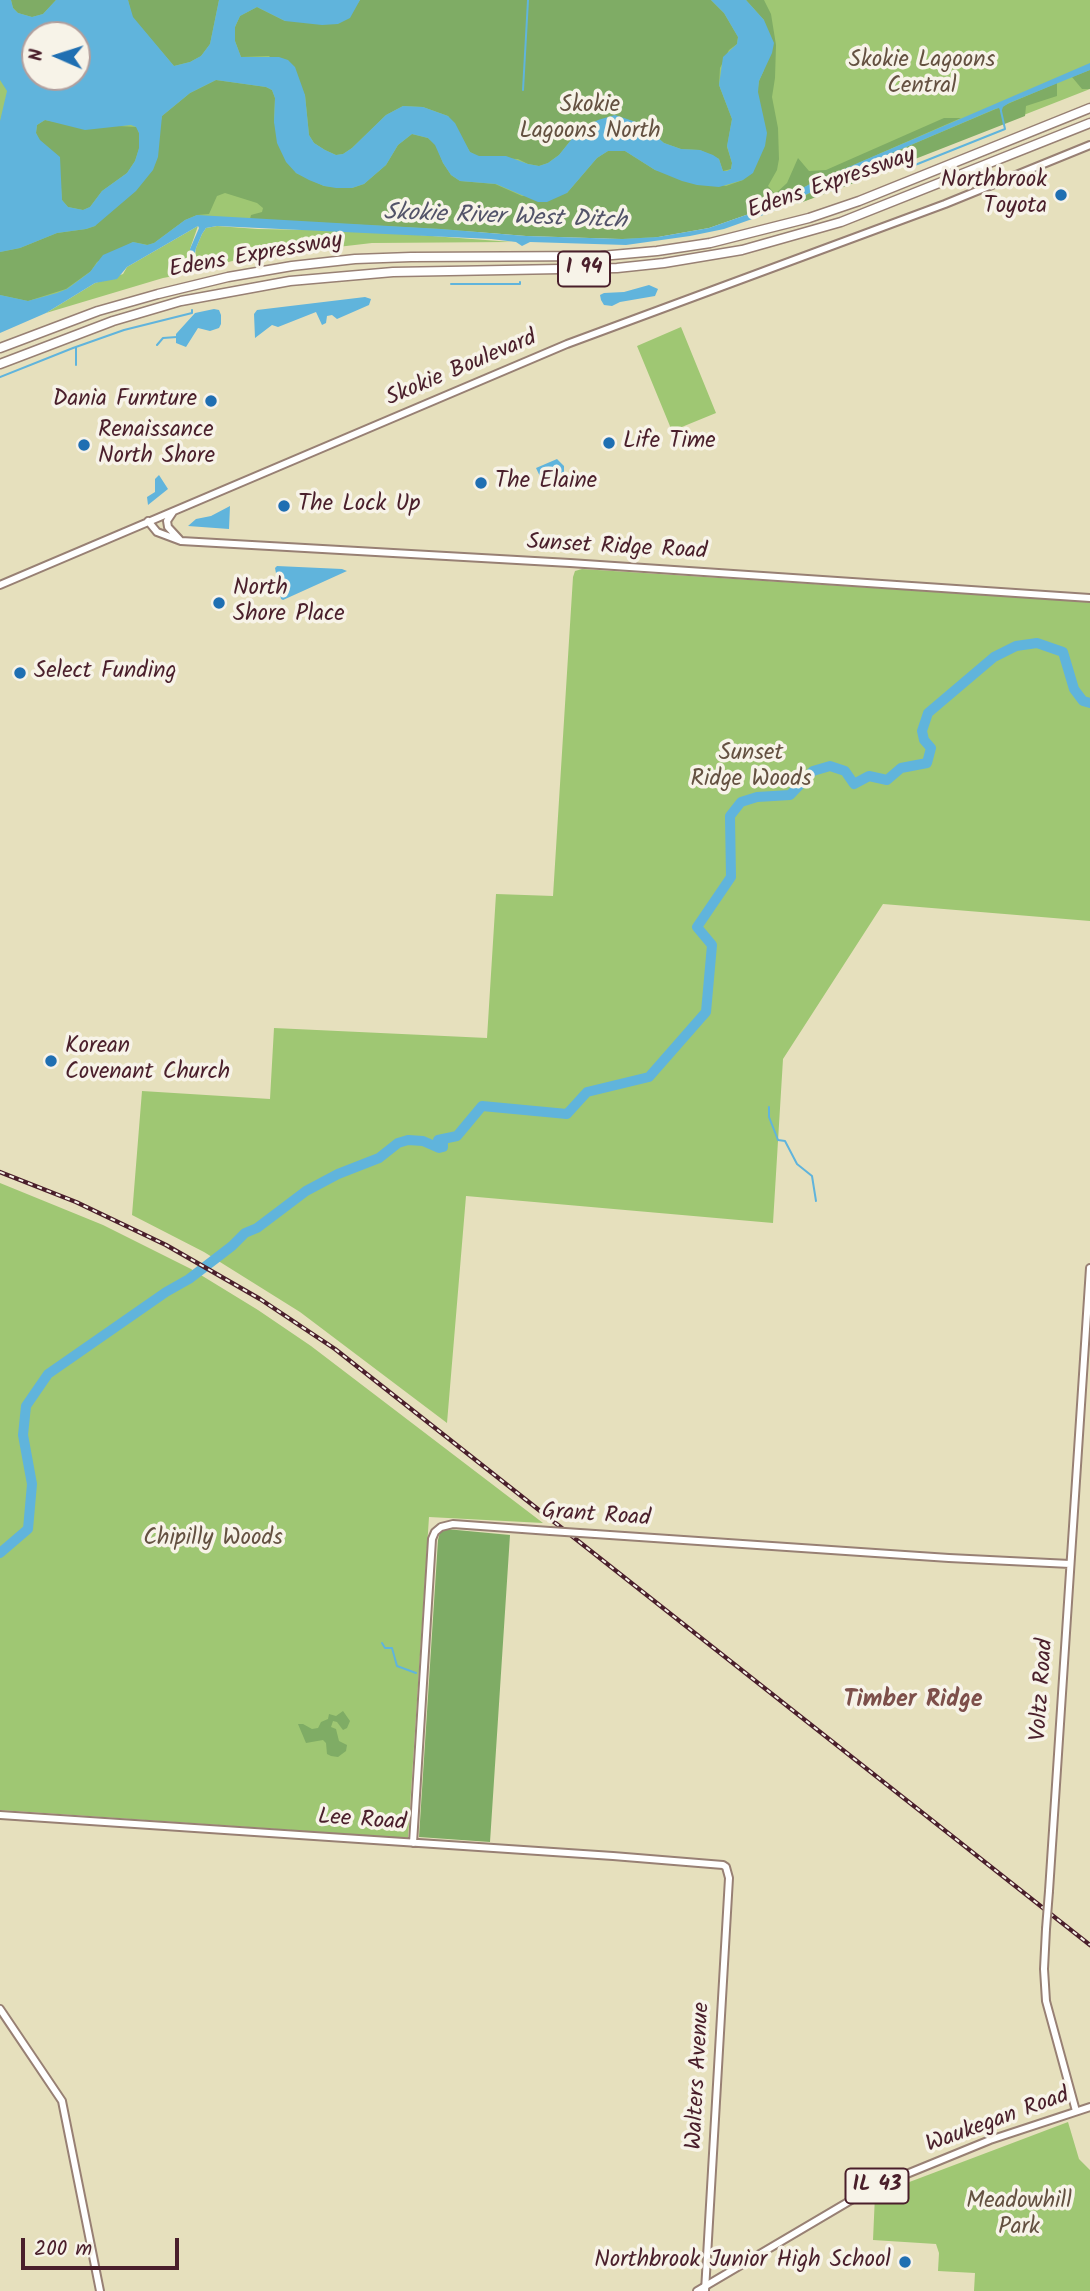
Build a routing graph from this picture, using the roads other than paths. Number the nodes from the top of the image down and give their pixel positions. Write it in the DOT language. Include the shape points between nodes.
graph roads {
  1 [pos="1090,108"];
  2 [pos="1090,123"];
  3 [pos="1090,145"];
  4 [pos="1,346"];
  5 [pos="0,364"];
  6 [pos="173,511"];
  7 [pos="148,522"];
  8 [pos="181,541"];
  9 [pos="0,584"];
  10 [pos="1090,598"];
  11 [pos="1090,1268"];
  12 [pos="1070,1564"];
  13 [pos="0,1815"];
  14 [pos="413,1843"];
  15 [pos="723,1865"];
  16 [pos="0,2009"];
  17 [pos="1090,2107"];
  18 [pos="1076,2111"];
  19 [pos="705,2288"];
  20 [pos="100,2291"];
  21 [pos="697,2291"];
  1 -- 4 [label="highway, Edens Expressway / I 94" via="859,201 710,243 601,256 400,257 292,266 158,294"];
  2 -- 5 [label="highway, Edens Expressway / I 94" via="841,222 742,250 617,268 393,272 290,281 181,301"];
  3 -- 6 [label="street, Skokie Boulevard" via="576,341"];
  6 -- 7 [label="street, Skokie Boulevard"];
  6 -- 8 [label="street" via="168,527"];
  7 -- 8 [label="street, Sunset Ridge Road"];
  7 -- 9 [label="street, Skokie Boulevard"];
  8 -- 10 [label="street, Sunset Ridge Road"];
  11 -- 12 [label="street, Voltz Road"];
  12 -- 14 [label="street, Grant Road, bridge" via="453,1524 441,1527 432,1539"];
  12 -- 18 [label="street, Voltz Road, bridge" via="1044,1969 1046,2001"];
  13 -- 14 [label="street, Lee Road"];
  14 -- 15 [label="street, Lee Road"];
  15 -- 19 [label="street, Walters Avenue" via="729,1878"];
  16 -- 20 [label="street" via="62,2101"];
  17 -- 18 [label="street, Waukegan Road / IL 43"];
  18 -- 19 [label="street, Waukegan Road / IL 43" via="870,2189"];
  19 -- 21 [label="street, Waukegan Road / IL 43"];
}
